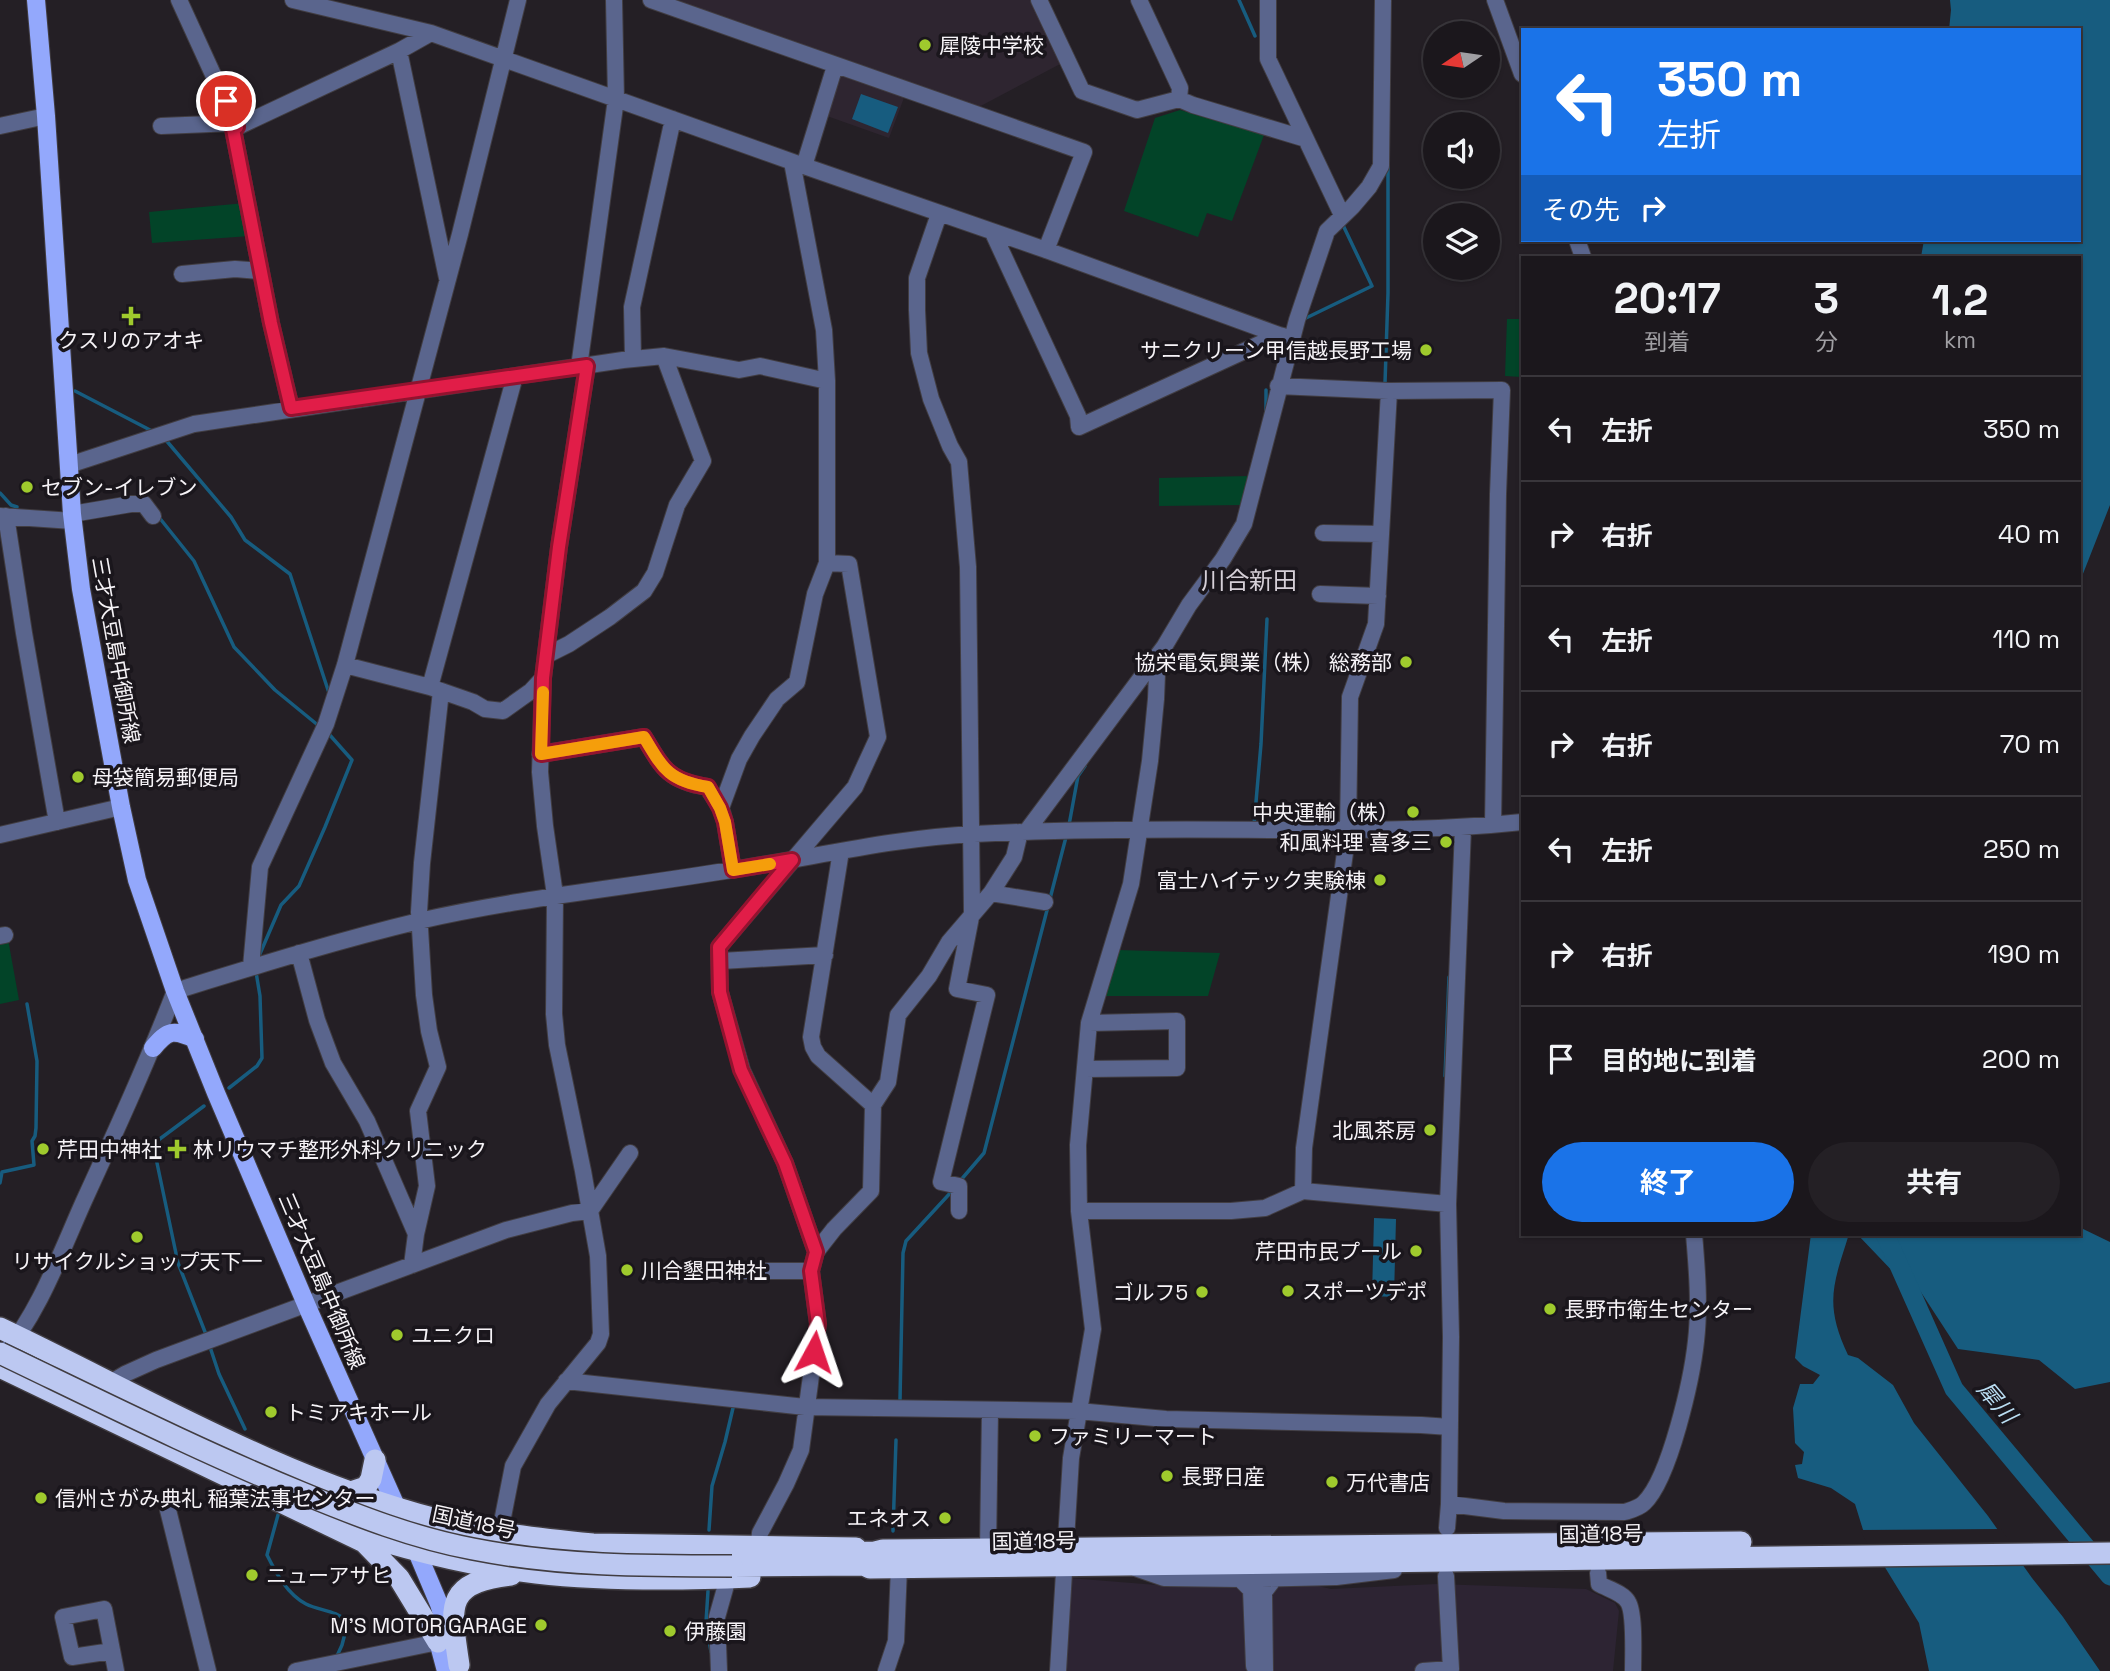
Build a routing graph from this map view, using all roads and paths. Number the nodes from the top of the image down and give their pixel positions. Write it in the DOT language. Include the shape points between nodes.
graph roads {
  1 [pos="36,0"];
  2 [pos="180,0"];
  3 [pos="293,0"];
  4 [pos="517,0"];
  5 [pos="614,0"];
  6 [pos="651,0"];
  7 [pos="1040,0"];
  8 [pos="1139,0"];
  9 [pos="1268,0"];
  10 [pos="1382,0"];
  11 [pos="1495,0"];
  12 [pos="431,33"];
  13 [pos="398,51"];
  14 [pos="504,58"];
  15 [pos="835,65"];
  16 [pos="1521,71"];
  17 [pos="616,99"];
  18 [pos="1179,99"];
  19 [pos="46,116"];
  20 [pos="673,119"];
  21 [pos="236,125"];
  22 [pos="0,126"];
  23 [pos="161,126"];
  24 [pos="1306,139"];
  25 [pos="798,164"];
  26 [pos="939,214"];
  27 [pos="1342,215"];
  28 [pos="993,233"];
  29 [pos="1046,250"];
  30 [pos="261,271"];
  31 [pos="182,274"];
  32 [pos="447,280"];
  33 [pos="1291,330"];
  34 [pos="664,356"];
  35 [pos="633,359"];
  36 [pos="583,366"];
  37 [pos="515,376"];
  38 [pos="827,381"];
  39 [pos="1278,386"];
  40 [pos="418,390"];
  41 [pos="1389,391"];
  42 [pos="291,408"];
  43 [pos="69,465"];
  44 [pos="150,512"];
  45 [pos="3,516"];
  46 [pos="72,518"];
  47 [pos="1327,533"];
  48 [pos="1381,534"];
  49 [pos="827,563"];
  50 [pos="1320,594"];
  51 [pos="1378,596"];
  52 [pos="547,655"];
  53 [pos="1150,664"];
  54 [pos="345,665"];
  55 [pos="543,678"];
  56 [pos="435,689"];
  57 [pos="541,754"];
  58 [pos="121,807"];
  59 [pos="720,808"];
  60 [pos="57,822"];
  61 [pos="1521,822"];
  62 [pos="1493,825"];
  63 [pos="1463,828"];
  64 [pos="1139,831"];
  65 [pos="1348,831"];
  66 [pos="1023,832"];
  67 [pos="972,834"];
  68 [pos="0,835"];
  69 [pos="841,851"];
  70 [pos="792,860"];
  71 [pos="733,870"];
  72 [pos="990,893"];
  73 [pos="555,895"];
  74 [pos="1045,902"];
  75 [pos="972,912"];
  76 [pos="420,921"];
  77 [pos="299,953"];
  78 [pos="825,956"];
  79 [pos="721,961"];
  80 [pos="251,967"];
  81 [pos="175,991"];
  82 [pos="1089,1023"];
  83 [pos="195,1039"];
  84 [pos="153,1048"];
  85 [pos="1085,1069"];
  86 [pos="873,1105"];
  87 [pos="630,1153"];
  88 [pos="1303,1191"];
  89 [pos="1448,1204"];
  90 [pos="590,1211"];
  91 [pos="958,1211"];
  92 [pos="1079,1211"];
  93 [pos="416,1234"];
  94 [pos="1694,1236"];
  95 [pos="816,1252"];
  96 [pos="412,1265"];
  97 [pos="694,1271"];
  98 [pos="811,1271"];
  99 [pos="306,1304"];
  100 [pos="6,1337"];
  101 [pos="0,1353"];
  102 [pos="0,1359"];
  103 [pos="0,1367"];
  104 [pos="566,1381"];
  105 [pos="110,1383"];
  106 [pos="806,1407"];
  107 [pos="990,1409"];
  108 [pos="1078,1411"];
  109 [pos="1450,1427"];
  110 [pos="375,1460"];
  111 [pos="351,1492"];
  112 [pos="1449,1503"];
  113 [pos="396,1506"];
  114 [pos="168,1510"];
  115 [pos="333,1526"];
  116 [pos="1447,1528"];
  117 [pos="500,1532"];
  118 [pos="2110,1538"];
  119 [pos="411,1548"];
  120 [pos="758,1548"];
  121 [pos="988,1549"];
  122 [pos="883,1550"];
  123 [pos="1678,1550"];
  124 [pos="2110,1553"];
  125 [pos="1064,1556"];
  126 [pos="1415,1561"];
  127 [pos="1128,1564"];
  128 [pos="731,1567"];
  129 [pos="899,1567"];
  130 [pos="534,1573"];
  131 [pos="1598,1573"];
  132 [pos="1446,1576"];
  133 [pos="1240,1579"];
  134 [pos="1274,1579"];
  135 [pos="438,1642"];
  136 [pos="112,1651"];
  137 [pos="337,1665"];
  138 [pos="455,1669"];
  139 [pos="1451,1670"];
  140 [pos="116,1671"];
  141 [pos="208,1671"];
  142 [pos="296,1671"];
  143 [pos="719,1671"];
  144 [pos="886,1671"];
  145 [pos="1058,1671"];
  146 [pos="1258,1671"];
  147 [pos="1265,1671"];
  148 [pos="1423,1671"];
  149 [pos="1633,1671"];
  1 -- 19 [label="main road, 三才大豆島中御所線"];
  2 -- 21 [label="street"];
  3 -- 12 [label="street"];
  4 -- 14 [label="street"];
  5 -- 17 [label="street"];
  6 -- 15 [label="street"];
  7 -- 18 [label="street" via="1082,91 1137,110"];
  8 -- 18 [label="street" via="1180,88"];
  9 -- 24 [label="street" via="1268,58"];
  10 -- 27 [label="street" via="1385,167"];
  11 -- 16 [label="street"];
  12 -- 13 [label="street"];
  12 -- 14 [label="street"];
  13 -- 21 [label="street"];
  13 -- 32 [label="street"];
  14 -- 17 [label="street"];
  14 -- 32 [label="street"];
  15 -- 25 [label="street"];
  15 -- 29 [label="street" via="1084,152"];
  17 -- 20 [label="street"];
  17 -- 36 [label="street"];
  18 -- 24 [label="street"];
  19 -- 22 [label="street"];
  19 -- 43 [label="main road, 三才大豆島中御所線"];
  20 -- 25 [label="street"];
  20 -- 35 [label="street" via="632,307"];
  21 -- 23 [label="street"];
  21 -- 30 [label="street" via="233,129"];
  24 -- 27 [label="street"];
  25 -- 26 [label="street"];
  25 -- 38 [label="street" via="824,330"];
  26 -- 28 [label="street"];
  26 -- 67 [label="street" via="917,278 919,353 931,399 959,462 968,568"];
  27 -- 33 [label="street" via="1327,231"];
  28 -- 29 [label="street"];
  28 -- 33 [label="street" via="1078,416 1079,427"];
  29 -- 33 [label="street"];
  30 -- 31 [label="street"];
  30 -- 42 [label="street"];
  32 -- 40 [label="street"];
  33 -- 39 [label="street"];
  34 -- 35 [label="street"];
  34 -- 38 [label="street" via="739,370 760,366"];
  34 -- 52 [label="street" via="703,461 677,505 645,592"];
  35 -- 36 [label="street"];
  36 -- 37 [label="street"];
  36 -- 52 [label="street"];
  37 -- 40 [label="street"];
  37 -- 56 [label="street"];
  38 -- 49 [label="street"];
  39 -- 41 [label="street"];
  39 -- 53 [label="street" via="1244,524"];
  40 -- 42 [label="street"];
  40 -- 54 [label="street"];
  41 -- 48 [label="street"];
  41 -- 62 [label="street" via="1502,390"];
  42 -- 43 [label="street" via="194,424"];
  43 -- 46 [label="main road, 三才大豆島中御所線"];
  44 -- 46 [label="street" via="144,504 131,504"];
  45 -- 46 [label="street"];
  45 -- 60 [label="street"];
  46 -- 58 [label="main road, 三才大豆島中御所線"];
  47 -- 48 [label="street"];
  48 -- 51 [label="street"];
  49 -- 59 [label="street" via="797,682 777,699 752,737"];
  49 -- 70 [label="street" via="849,564 878,737 856,787"];
  50 -- 51 [label="street"];
  51 -- 65 [label="street" via="1376,624 1350,697"];
  52 -- 55 [label="street"];
  53 -- 64 [label="street" via="1157,674 1156,699"];
  53 -- 66 [label="street"];
  54 -- 56 [label="street"];
  54 -- 80 [label="street" via="325,728 260,867"];
  55 -- 56 [label="street" via="503,711 485,709"];
  55 -- 57 [label="street"];
  56 -- 76 [label="street"];
  57 -- 59 [label="street" via="644,737 675,778 708,787"];
  57 -- 73 [label="street"];
  58 -- 60 [label="street"];
  58 -- 81 [label="main road, 三才大豆島中御所線" via="137,880"];
  59 -- 71 [label="street"];
  60 -- 68 [label="street"];
  61 -- 62 [label="street"];
  62 -- 63 [label="street"];
  63 -- 65 [label="street"];
  63 -- 89 [label="street"];
  64 -- 65 [label="street"];
  64 -- 66 [label="street"];
  64 -- 82 [label="street" via="1131,884"];
  65 -- 88 [label="street" via="1304,1148"];
  66 -- 67 [label="street"];
  66 -- 72 [label="street" via="1014,857"];
  67 -- 69 [label="street"];
  67 -- 75 [label="street"];
  69 -- 70 [label="street"];
  69 -- 78 [label="street"];
  70 -- 71 [label="street"];
  70 -- 79 [label="street" via="719,947"];
  71 -- 73 [label="street"];
  72 -- 74 [label="street"];
  72 -- 75 [label="street"];
  73 -- 76 [label="street"];
  73 -- 90 [label="street" via="557,1045"];
  75 -- 86 [label="street" via="898,1015 888,1082"];
  75 -- 91 [label="street" via="957,989 987,995 941,1182 956,1185"];
  76 -- 77 [label="street"];
  76 -- 93 [label="street" via="424,995 438,1067 418,1111 427,1186"];
  77 -- 80 [label="street"];
  77 -- 93 [label="street" via="333,1063 367,1121"];
  78 -- 79 [label="street"];
  78 -- 86 [label="street" via="813,1047"];
  79 -- 95 [label="street" via="720,992 741,1070 785,1163"];
  80 -- 81 [label="street"];
  81 -- 83 [label="main road, 三才大豆島中御所線"];
  81 -- 84 [label="street"];
  82 -- 85 [label="street"];
  82 -- 85 [label="street" via="1177,1021 1177,1068"];
  83 -- 84 [label="main road" via="173,1032"];
  83 -- 99 [label="main road, 三才大豆島中御所線"];
  84 -- 100 [label="street" via="50,1277"];
  85 -- 92 [label="street" via="1078,1145"];
  86 -- 95 [label="street" via="871,1191"];
  87 -- 90 [label="street"];
  88 -- 89 [label="street"];
  88 -- 92 [label="street" via="1265,1208"];
  89 -- 109 [label="street"];
  90 -- 96 [label="street" via="506,1230"];
  90 -- 104 [label="street" via="598,1256 601,1334"];
  92 -- 108 [label="street" via="1093,1329"];
  93 -- 96 [label="street"];
  94 -- 112 [label="street" via="1698,1314 1688,1392 1670,1452 1654,1491 1642,1505 1596,1519"];
  95 -- 98 [label="street"];
  96 -- 99 [label="street"];
  97 -- 98 [label="street"];
  98 -- 106 [label="street" via="818,1324"];
  99 -- 105 [label="street" via="156,1360"];
  99 -- 110 [label="main road, 三才大豆島中御所線"];
  100 -- 102 [label="street"];
  100 -- 105 [label="highway"];
  100 -- 128 [label="highway, 国道18号, bridge" via="123,1407 354,1507 436,1533 512,1548"];
  101 -- 128 [label="highway, 国道18号, bridge" via="230,1463 365,1518 434,1540 561,1562"];
  103 -- 115 [label="highway"];
  104 -- 106 [label="street"];
  104 -- 117 [label="street" via="513,1466"];
  105 -- 111 [label="highway" via="247,1450"];
  106 -- 107 [label="street"];
  106 -- 120 [label="street" via="801,1450 760,1533"];
  107 -- 108 [label="street"];
  107 -- 121 [label="street"];
  108 -- 109 [label="street" via="1166,1419"];
  108 -- 125 [label="street"];
  109 -- 112 [label="street"];
  110 -- 111 [label="highway" via="366,1487"];
  110 -- 113 [label="main road, 三才大豆島中御所線"];
  111 -- 113 [label="highway"];
  112 -- 116 [label="street"];
  113 -- 117 [label="highway"];
  113 -- 119 [label="main road, 三才大豆島中御所線"];
  114 -- 141 [label="street"];
  115 -- 119 [label="highway"];
  115 -- 135 [label="highway" via="364,1542 399,1578"];
  117 -- 120 [label="highway" via="593,1544"];
  118 -- 123 [label="highway, 国道18号"];
  119 -- 130 [label="highway"];
  119 -- 135 [label="main road, 三才大豆島中御所線"];
  119 -- 138 [label="main road, 三才大豆島中御所線" via="439,1604"];
  120 -- 122 [label="highway"];
  121 -- 122 [label="highway, 国道18号"];
  121 -- 125 [label="highway, 国道18号"];
  122 -- 128 [label="highway, 国道18号"];
  123 -- 124 [label="highway, 国道18号"];
  123 -- 125 [label="highway, 国道18号"];
  123 -- 126 [label="highway, 国道18号"];
  125 -- 127 [label="highway, 国道18号"];
  125 -- 129 [label="highway, 国道18号"];
  125 -- 145 [label="street"];
  126 -- 127 [label="highway, 国道18号"];
  126 -- 134 [label="street" via="1407,1568 1348,1576"];
  127 -- 133 [label="street" via="1164,1578"];
  128 -- 129 [label="highway, 国道18号"];
  128 -- 130 [label="highway" via="659,1580"];
  128 -- 143 [label="street" via="717,1617"];
  129 -- 144 [label="street" via="896,1641"];
  130 -- 138 [label="highway" via="467,1586 452,1616"];
  131 -- 149 [label="street" via="1599,1584 1629,1603"];
  132 -- 139 [label="street"];
  133 -- 134 [label="street"];
  133 -- 146 [label="street" via="1251,1590 1254,1666"];
  134 -- 147 [label="street" via="1264,1592"];
  135 -- 137 [label="street"];
  135 -- 138 [label="main road, 三才大豆島中御所線"];
  136 -- 140 [label="street"];
  137 -- 142 [label="street"];
  139 -- 148 [label="street"];
}
